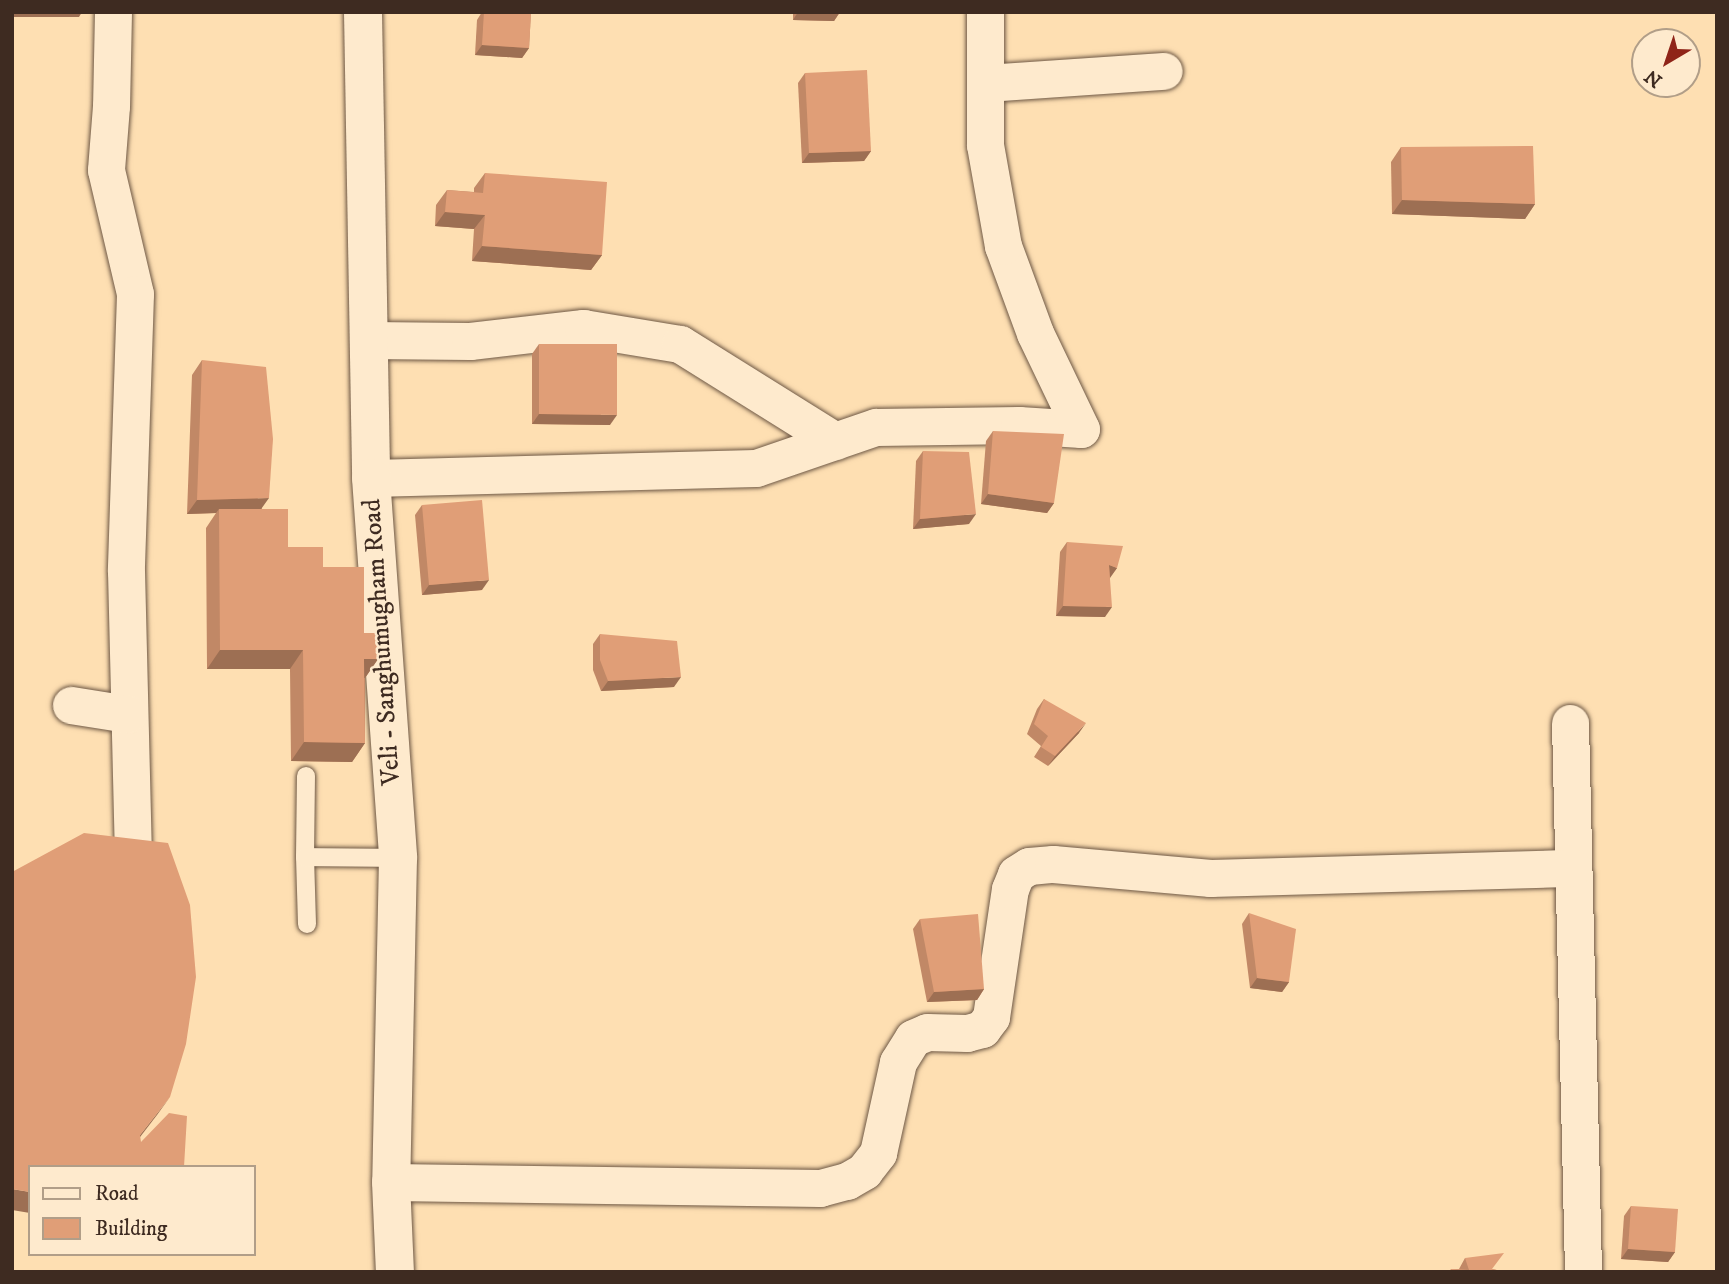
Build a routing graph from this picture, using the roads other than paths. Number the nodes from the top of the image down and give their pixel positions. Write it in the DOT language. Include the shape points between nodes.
graph roads {
  1 [pos="113,12"];
  2 [pos="363,12"];
  3 [pos="985,12"];
  4 [pos="1164,71"];
  5 [pos="986,83"];
  6 [pos="369,340"];
  7 [pos="835,442"];
  8 [pos="371,478"];
  9 [pos="71,705"];
  10 [pos="128,714"];
  11 [pos="1570,723"];
  12 [pos="306,776"];
  13 [pos="305,857"];
  14 [pos="398,858"];
  15 [pos="1573,868"];
  16 [pos="307,924"];
  17 [pos="135,926"];
  18 [pos="391,1182"];
  19 [pos="395,1272"];
  20 [pos="1583,1272"];
  1 -- 10 [label="street" via="106,170 135,294 126,571"];
  2 -- 6 [label="main road, Veli - Sanghumugham Road"];
  3 -- 5 [label="street"];
  4 -- 5 [label="street"];
  5 -- 7 [label="street" via="985,145 1003,246 1035,333 1081,429 876,427"];
  6 -- 7 [label="street" via="470,341 583,328 680,344"];
  6 -- 8 [label="main road, Veli - Sanghumugham Road"];
  7 -- 8 [label="street" via="756,468"];
  8 -- 14 [label="main road, Veli - Sanghumugham Road"];
  9 -- 10 [label="street"];
  10 -- 17 [label="street"];
  11 -- 15 [label="street"];
  12 -- 13 [label="lane"];
  13 -- 14 [label="lane"];
  13 -- 16 [label="lane"];
  14 -- 18 [label="main road, Veli - Sanghumugham Road"];
  15 -- 18 [label="street" via="1210,878 1052,864 1029,866 1016,874 1010,889 991,1017 982,1029 927,1032 913,1038 898,1062 878,1153 864,1171 847,1181 820,1188"];
  15 -- 20 [label="street"];
  18 -- 19 [label="main road, Veli - Sanghumugham Road"];
}
